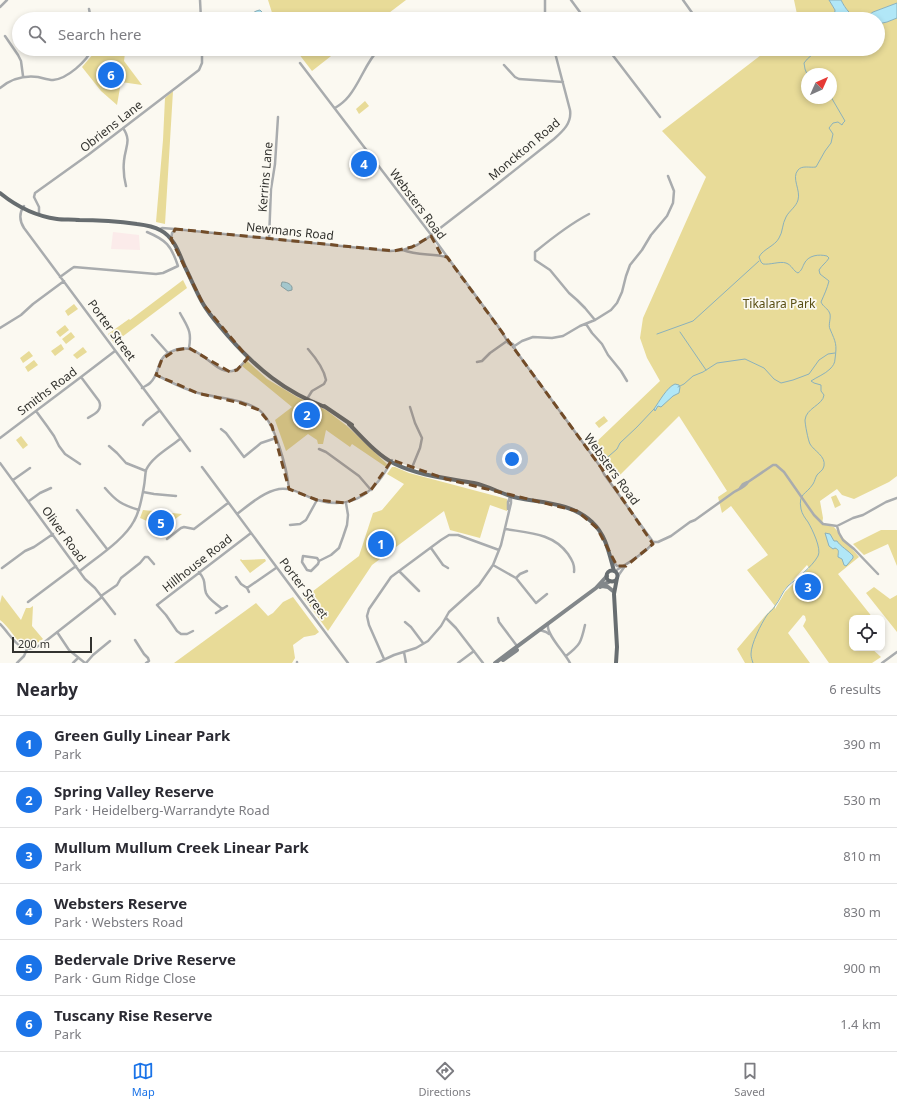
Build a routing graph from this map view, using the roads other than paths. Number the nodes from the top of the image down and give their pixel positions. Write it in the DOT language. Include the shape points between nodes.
graph roads {
  1 [pos="6,0"];
  2 [pos="200,0"];
  3 [pos="545,0"];
  4 [pos="570,0"];
  5 [pos="683,0"];
  6 [pos="0,7"];
  7 [pos="89,9"];
  8 [pos="90,12"];
  9 [pos="201,12"];
  10 [pos="545,12"];
  11 [pos="579,12"];
  12 [pos="692,12"];
  13 [pos="5,36"];
  14 [pos="12,46"];
  15 [pos="18,56"];
  16 [pos="88,56"];
  17 [pos="202,56"];
  18 [pos="373,56"];
  19 [pos="556,56"];
  20 [pos="613,56"];
  21 [pos="300,63"];
  22 [pos="504,65"];
  23 [pos="23,76"];
  24 [pos="563,82"];
  25 [pos="0,88"];
  26 [pos="334,108"];
  27 [pos="278,117"];
  28 [pos="660,117"];
  29 [pos="123,128"];
  30 [pos="668,176"];
  31 [pos="126,186"];
  32 [pos="0,191"];
  33 [pos="24,208"];
  34 [pos="39,213"];
  35 [pos="589,214"];
  36 [pos="175,229"];
  37 [pos="159,230"];
  38 [pos="147,232"];
  39 [pos="431,236"];
  40 [pos="171,239"];
  41 [pos="269,239"];
  42 [pos="403,250"];
  43 [pos="442,250"];
  44 [pos="440,255"];
  45 [pos="447,257"];
  46 [pos="181,258"];
  47 [pos="60,277"];
  48 [pos="64,281"];
  49 [pos="180,313"];
  50 [pos="596,320"];
  51 [pos="586,324"];
  52 [pos="0,328"];
  53 [pos="152,335"];
  54 [pos="507,340"];
  55 [pos="514,347"];
  56 [pos="189,348"];
  57 [pos="308,349"];
  58 [pos="116,351"];
  59 [pos="168,354"];
  60 [pos="248,358"];
  61 [pos="477,362"];
  62 [pos="156,375"];
  63 [pos="81,377"];
  64 [pos="627,381"];
  65 [pos="142,388"];
  66 [pos="307,398"];
  67 [pos="410,407"];
  68 [pos="36,411"];
  69 [pos="159,411"];
  70 [pos="88,418"];
  71 [pos="143,425"];
  72 [pos="220,429"];
  73 [pos="0,438"];
  74 [pos="276,438"];
  75 [pos="180,439"];
  76 [pos="109,446"];
  77 [pos="319,449"];
  78 [pos="190,451"];
  79 [pos="392,461"];
  80 [pos="0,463"];
  81 [pos="80,464"];
  82 [pos="202,467"];
  83 [pos="30,468"];
  84 [pos="412,470"];
  85 [pos="146,471"];
  86 [pos="13,480"];
  87 [pos="51,488"];
  88 [pos="105,488"];
  89 [pos="289,489"];
  90 [pos="371,490"];
  91 [pos="143,492"];
  92 [pos="176,496"];
  93 [pos="510,498"];
  94 [pos="897,498"];
  95 [pos="317,500"];
  96 [pos="29,502"];
  97 [pos="228,502"];
  98 [pos="346,503"];
  99 [pos="77,510"];
  100 [pos="138,510"];
  101 [pos="237,514"];
  102 [pos="290,525"];
  103 [pos="837,526"];
  104 [pos="506,529"];
  105 [pos="250,533"];
  106 [pos="52,534"];
  107 [pos="167,539"];
  108 [pos="653,542"];
  109 [pos="431,548"];
  110 [pos="107,549"];
  111 [pos="499,550"];
  112 [pos="610,558"];
  113 [pos="319,561"];
  114 [pos="154,564"];
  115 [pos="493,565"];
  116 [pos="76,566"];
  117 [pos="626,566"];
  118 [pos="622,567"];
  119 [pos="2,568"];
  120 [pos="276,568"];
  121 [pos="448,568"];
  122 [pos="80,571"];
  123 [pos="399,571"];
  124 [pos="527,571"];
  125 [pos="614,571"];
  126 [pos="199,572"];
  127 [pos="574,572"];
  128 [pos="608,574"];
  129 [pos="878,574"];
  130 [pos="236,577"];
  131 [pos="617,577"];
  132 [pos="516,578"];
  133 [pos="610,581"];
  134 [pos="602,586"];
  135 [pos="596,588"];
  136 [pos="419,591"];
  137 [pos="614,593"];
  138 [pos="547,594"];
  139 [pos="102,597"];
  140 [pos="28,602"];
  141 [pos="227,606"];
  142 [pos="222,609"];
  143 [pos="216,613"];
  144 [pos="116,614"];
  145 [pos="446,618"];
  146 [pos="498,618"];
  147 [pos="406,622"];
  148 [pos="0,624"];
  149 [pos="548,624"];
  150 [pos="585,625"];
  151 [pos="540,630"];
  152 [pos="57,632"];
  153 [pos="193,632"];
  154 [pos="550,635"];
  155 [pos="135,640"];
  156 [pos="110,641"];
  157 [pos="423,644"];
  158 [pos="517,646"];
  159 [pos="27,649"];
  160 [pos="474,651"];
  161 [pos="404,652"];
  162 [pos="897,652"];
  163 [pos="566,656"];
  164 [pos="78,658"];
  165 [pos="384,659"];
  166 [pos="149,662"];
  167 [pos="17,663"];
  168 [pos="74,663"];
  169 [pos="86,663"];
  170 [pos="348,663"];
  171 [pos="377,663"];
  172 [pos="406,663"];
  173 [pos="458,663"];
  174 [pos="483,663"];
  175 [pos="495,663"];
  176 [pos="499,663"];
  177 [pos="570,663"];
  178 [pos="616,663"];
  179 [pos="882,663"];
  1 -- 6 [label="street"];
  2 -- 9 [label="street"];
  3 -- 10 [label="street"];
  4 -- 11 [label="street"];
  5 -- 12 [label="street"];
  7 -- 8 [label="street"];
  13 -- 14 [label="street"];
  15 -- 23 [label="street"];
  16 -- 23 [label="street" via="67,75 59,78 52,80"];
  17 -- 29 [label="street, Obriens Lane" via="199,70"];
  18 -- 26 [label="street" via="351,94"];
  19 -- 24 [label="street, Monckton Road"];
  20 -- 28 [label="street"];
  21 -- 26 [label="street, Websters Road"];
  22 -- 24 [label="street" via="519,79"];
  23 -- 25 [label="street"];
  24 -- 39 [label="street, Monckton Road" via="571,114 561,133"];
  26 -- 39 [label="street, Websters Road"];
  27 -- 41 [label="street, Kerrins Lane"];
  29 -- 31 [label="street" via="128,138 124,166"];
  29 -- 34 [label="street, Obriens Lane" via="35,193 34,197 40,207"];
  30 -- 50 [label="street" via="674,191 673,203 667,216 630,265 618,302"];
  32 -- 33 [label="main road" via="9,200"];
  33 -- 34 [label="main road, Newmans Road"];
  33 -- 47 [label="street, Porter Street" via="20,220 24,228"];
  34 -- 37 [label="main road, Newmans Road" via="55,218"];
  35 -- 50 [label="street" via="551,239 535,252 535,256 536,260 550,270 569,294"];
  36 -- 37 [label="street, Newmans Road"];
  36 -- 40 [label="street"];
  36 -- 41 [label="street, Newmans Road"];
  37 -- 40 [label="main road"];
  37 -- 46 [label="main road"];
  38 -- 47 [label="street" via="166,242 178,266 156,274 76,267"];
  39 -- 42 [label="street, Newmans Road"];
  39 -- 43 [label="street, Websters Road"];
  40 -- 46 [label="main road"];
  41 -- 42 [label="street, Newmans Road" via="390,251"];
  42 -- 44 [label="street, Newmans Road"];
  43 -- 44 [label="street"];
  43 -- 45 [label="street, Websters Road"];
  44 -- 45 [label="street, Newmans Road"];
  45 -- 54 [label="street, Websters Road"];
  46 -- 60 [label="main road" via="206,309"];
  47 -- 48 [label="street, Porter Street"];
  48 -- 52 [label="street"];
  48 -- 58 [label="street, Porter Street"];
  49 -- 56 [label="street" via="190,330"];
  50 -- 51 [label="street"];
  51 -- 55 [label="street" via="564,336 530,338"];
  51 -- 64 [label="street"];
  53 -- 59 [label="street"];
  54 -- 55 [label="street, Websters Road"];
  54 -- 61 [label="street" via="482,361"];
  55 -- 108 [label="street, Websters Road"];
  56 -- 59 [label="street"];
  56 -- 60 [label="street" via="230,372 236,370"];
  57 -- 66 [label="street" via="326,380"];
  58 -- 63 [label="street, Smiths Road"];
  58 -- 65 [label="street, Porter Street"];
  59 -- 62 [label="street" via="158,366"];
  60 -- 66 [label="main road" via="292,392"];
  62 -- 65 [label="street"];
  62 -- 74 [label="street" via="197,393 242,402 259,410 266,416"];
  63 -- 68 [label="street, Smiths Road"];
  63 -- 70 [label="street" via="101,404 99,410"];
  65 -- 69 [label="street, Porter Street"];
  66 -- 79 [label="main road" via="349,424 377,452"];
  67 -- 84 [label="street" via="422,438"];
  68 -- 73 [label="street, Smiths Road"];
  68 -- 81 [label="street" via="65,454"];
  69 -- 71 [label="street"];
  69 -- 75 [label="street, Porter Street"];
  72 -- 74 [label="street" via="244,457 261,442"];
  74 -- 89 [label="street" via="288,476"];
  75 -- 78 [label="street, Porter Street"];
  75 -- 85 [label="street" via="157,456"];
  76 -- 85 [label="street" via="126,463"];
  77 -- 90 [label="street" via="359,476"];
  79 -- 84 [label="main road"];
  79 -- 90 [label="street"];
  80 -- 86 [label="street, Oliver Road"];
  82 -- 97 [label="street, Porter Street"];
  83 -- 86 [label="street"];
  84 -- 93 [label="main road" via="464,482"];
  85 -- 91 [label="street"];
  86 -- 96 [label="street, Oliver Road"];
  87 -- 96 [label="street"];
  88 -- 100 [label="street" via="117,501"];
  89 -- 95 [label="street"];
  89 -- 101 [label="street" via="269,492"];
  90 -- 98 [label="street"];
  91 -- 92 [label="street"];
  91 -- 100 [label="street"];
  93 -- 104 [label="street"];
  93 -- 112 [label="main road" via="577,511 600,532"];
  94 -- 103 [label="street"];
  95 -- 98 [label="street"];
  95 -- 102 [label="street" via="306,520 300,524"];
  96 -- 106 [label="street, Oliver Road"];
  97 -- 101 [label="street, Porter Street"];
  97 -- 107 [label="street" via="194,529 181,528"];
  98 -- 113 [label="street" via="348,515 338,548"];
  99 -- 110 [label="street"];
  100 -- 110 [label="street" via="130,529"];
  101 -- 105 [label="street, Porter Street"];
  103 -- 108 [label="street" via="823,524 784,472 773,465 664,540"];
  103 -- 129 [label="street" via="843,540"];
  104 -- 111 [label="street"];
  104 -- 127 [label="street" via="539,534 554,541 570,557"];
  105 -- 120 [label="street, Porter Street"];
  105 -- 126 [label="street, Hillhouse Road"];
  106 -- 116 [label="street, Oliver Road"];
  106 -- 119 [label="street"];
  108 -- 117 [label="street" via="652,546"];
  109 -- 111 [label="street" via="445,537 458,535"];
  109 -- 121 [label="street"];
  109 -- 123 [label="street"];
  110 -- 122 [label="street"];
  111 -- 115 [label="street"];
  112 -- 118 [label="street"];
  112 -- 125 [label="main road"];
  112 -- 128 [label="main road"];
  113 -- 113 [label="street" via="311,571 307,570 302,562 303,556 317,558"];
  114 -- 139 [label="street" via="148,556 145,557"];
  115 -- 132 [label="street"];
  115 -- 145 [label="street" via="479,585"];
  116 -- 122 [label="street, Oliver Road"];
  116 -- 140 [label="street"];
  117 -- 118 [label="street"];
  117 -- 131 [label="street"];
  118 -- 125 [label="street"];
  120 -- 130 [label="street" via="248,590"];
  120 -- 170 [label="street, Porter Street"];
  122 -- 139 [label="street, Oliver Road"];
  123 -- 136 [label="street"];
  123 -- 165 [label="street" via="391,577 367,616"];
  124 -- 132 [label="street"];
  125 -- 128 [label="main road"];
  125 -- 131 [label="main road"];
  126 -- 142 [label="street" via="204,579 206,594"];
  126 -- 153 [label="street, Hillhouse Road" via="157,605 181,634"];
  128 -- 133 [label="main road"];
  128 -- 135 [label="main road"];
  131 -- 133 [label="main road" via="615,581"];
  131 -- 137 [label="main road"];
  132 -- 138 [label="street" via="536,603"];
  133 -- 134 [label="main road"];
  133 -- 137 [label="main road"];
  134 -- 135 [label="main road"];
  134 -- 137 [label="main road" via="608,587"];
  135 -- 149 [label="main road"];
  137 -- 178 [label="main road"];
  139 -- 144 [label="street, Oliver Road"];
  139 -- 152 [label="street"];
  141 -- 142 [label="street"];
  142 -- 143 [label="street"];
  145 -- 157 [label="street"];
  145 -- 160 [label="street"];
  146 -- 158 [label="street"];
  147 -- 157 [label="street"];
  148 -- 159 [label="street" via="14,642"];
  149 -- 151 [label="main road"];
  149 -- 154 [label="street"];
  150 -- 163 [label="street" via="582,640"];
  151 -- 154 [label="street"];
  151 -- 158 [label="main road"];
  151 -- 176 [label="main road"];
  152 -- 159 [label="street" via="38,646"];
  152 -- 164 [label="street"];
  154 -- 163 [label="street"];
  155 -- 166 [label="street"];
  156 -- 169 [label="street"];
  157 -- 161 [label="street"];
  158 -- 175 [label="main road"];
  159 -- 167 [label="street"];
  160 -- 173 [label="street"];
  160 -- 174 [label="street"];
  161 -- 165 [label="street"];
  161 -- 172 [label="street"];
  162 -- 179 [label="street"];
  163 -- 177 [label="street"];
  164 -- 168 [label="street"];
  164 -- 169 [label="street"];
  165 -- 171 [label="street"];
}
